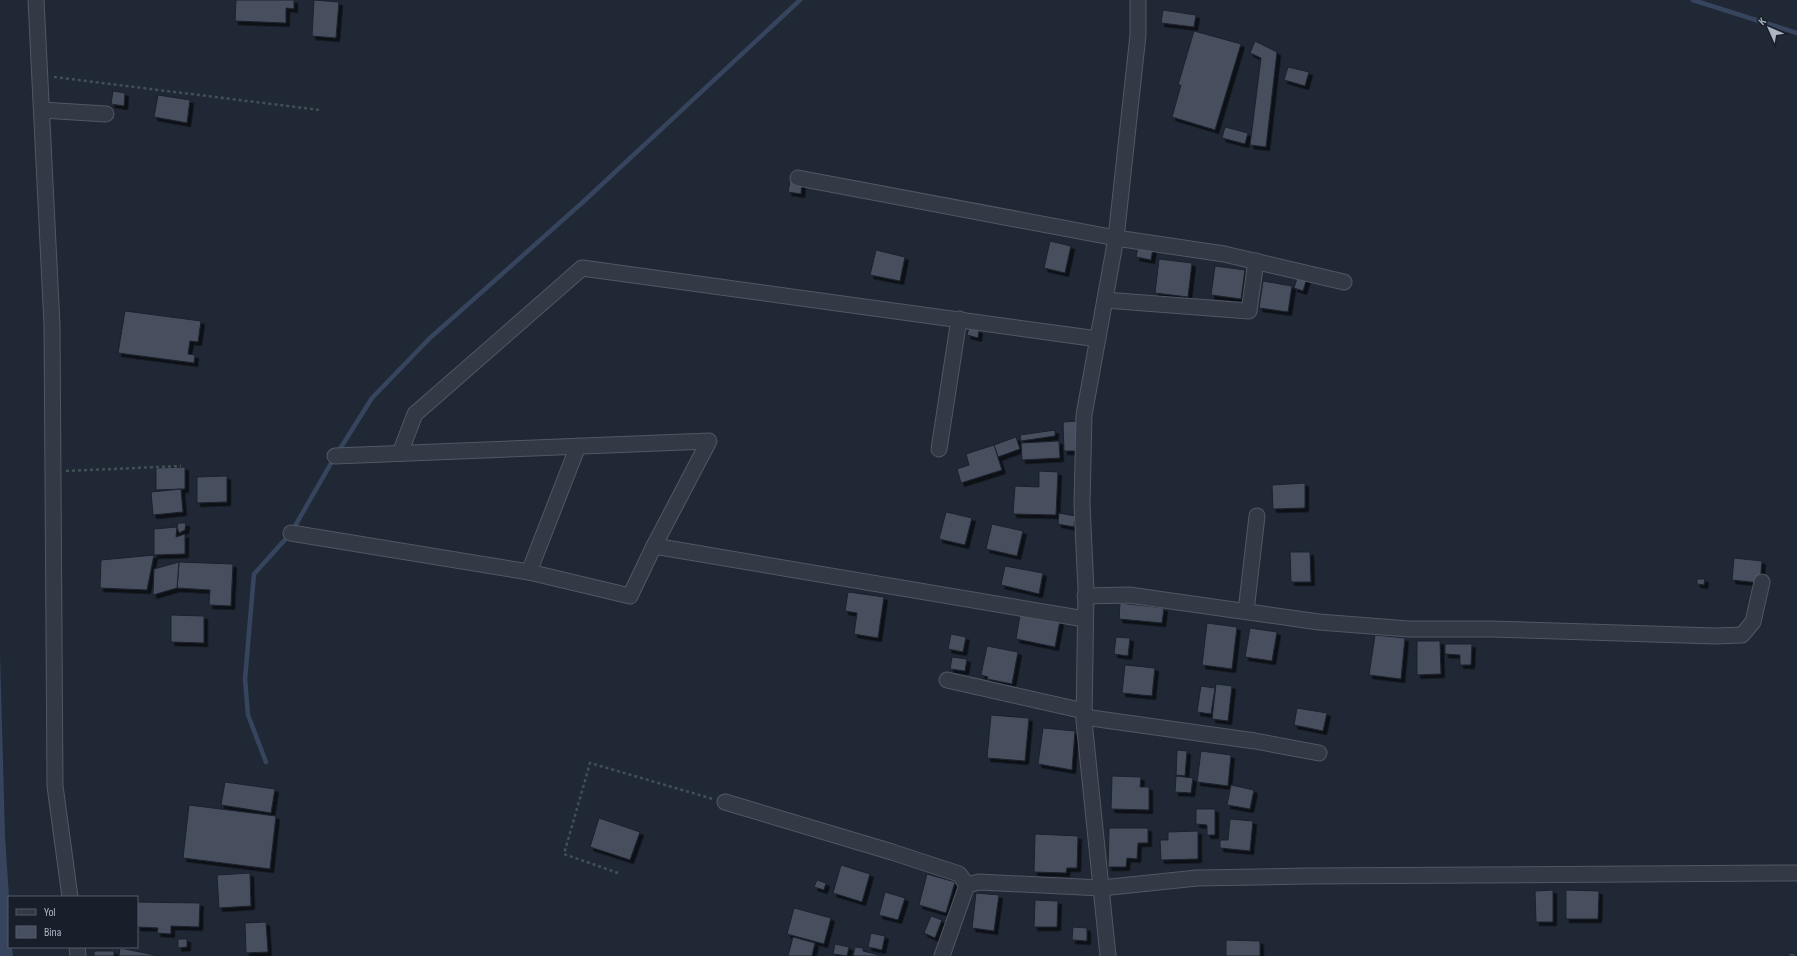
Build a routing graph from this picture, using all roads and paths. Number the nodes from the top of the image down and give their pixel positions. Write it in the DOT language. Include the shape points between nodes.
graph roads {
  1 [pos="36,0"];
  2 [pos="1138,0"];
  3 [pos="40,75"];
  4 [pos="42,110"];
  5 [pos="320,110"];
  6 [pos="106,114"];
  7 [pos="798,178"];
  8 [pos="1116,238"];
  9 [pos="1256,261"];
  10 [pos="1344,282"];
  11 [pos="1105,300"];
  12 [pos="959,319"];
  13 [pos="1098,339"];
  14 [pos="578,446"];
  15 [pos="938,449"];
  16 [pos="400,454"];
  17 [pos="335,456"];
  18 [pos="181,466"];
  19 [pos="54,471"];
  20 [pos="1257,516"];
  21 [pos="291,533"];
  22 [pos="654,546"];
  23 [pos="529,572"];
  24 [pos="1762,582"];
  25 [pos="1085,596"];
  26 [pos="1246,611"];
  27 [pos="1085,619"];
  28 [pos="946,680"];
  29 [pos="1084,714"];
  30 [pos="1320,753"];
  31 [pos="725,802"];
  32 [pos="618,873"];
  33 [pos="1797,873"];
  34 [pos="967,885"];
  35 [pos="1101,888"];
  36 [pos="70,896"];
  37 [pos="942,956"];
  38 [pos="1108,956"];
  1 -- 3 [label="street"];
  2 -- 8 [label="street" via="1138,35"];
  3 -- 4 [label="street"];
  3 -- 5 [label="path"];
  4 -- 6 [label="street"];
  4 -- 19 [label="street" via="52,325"];
  7 -- 8 [label="street"];
  8 -- 9 [label="street"];
  8 -- 11 [label="street"];
  9 -- 10 [label="street"];
  9 -- 11 [label="street" via="1249,311"];
  11 -- 13 [label="street"];
  12 -- 13 [label="street"];
  12 -- 15 [label="street"];
  12 -- 16 [label="street" via="582,268 415,414"];
  13 -- 25 [label="street" via="1084,415 1082,504"];
  14 -- 16 [label="street"];
  14 -- 22 [label="street" via="709,441"];
  14 -- 23 [label="street"];
  16 -- 17 [label="street"];
  18 -- 19 [label="path"];
  19 -- 36 [label="street" via="55,786"];
  20 -- 26 [label="street"];
  21 -- 23 [label="street"];
  22 -- 23 [label="street" via="630,596"];
  22 -- 27 [label="street"];
  24 -- 26 [label="street" via="1753,622 1742,635 1409,629 1319,622"];
  25 -- 26 [label="street" via="1129,595"];
  25 -- 27 [label="street"];
  27 -- 29 [label="street"];
  28 -- 29 [label="street"];
  29 -- 30 [label="street"];
  29 -- 35 [label="street"];
  31 -- 32 [label="path" via="590,763 564,854"];
  31 -- 34 [label="street" via="959,874"];
  33 -- 35 [label="street" via="1197,878"];
  34 -- 35 [label="street" via="979,882"];
  34 -- 37 [label="street"];
  35 -- 38 [label="street"];
}
